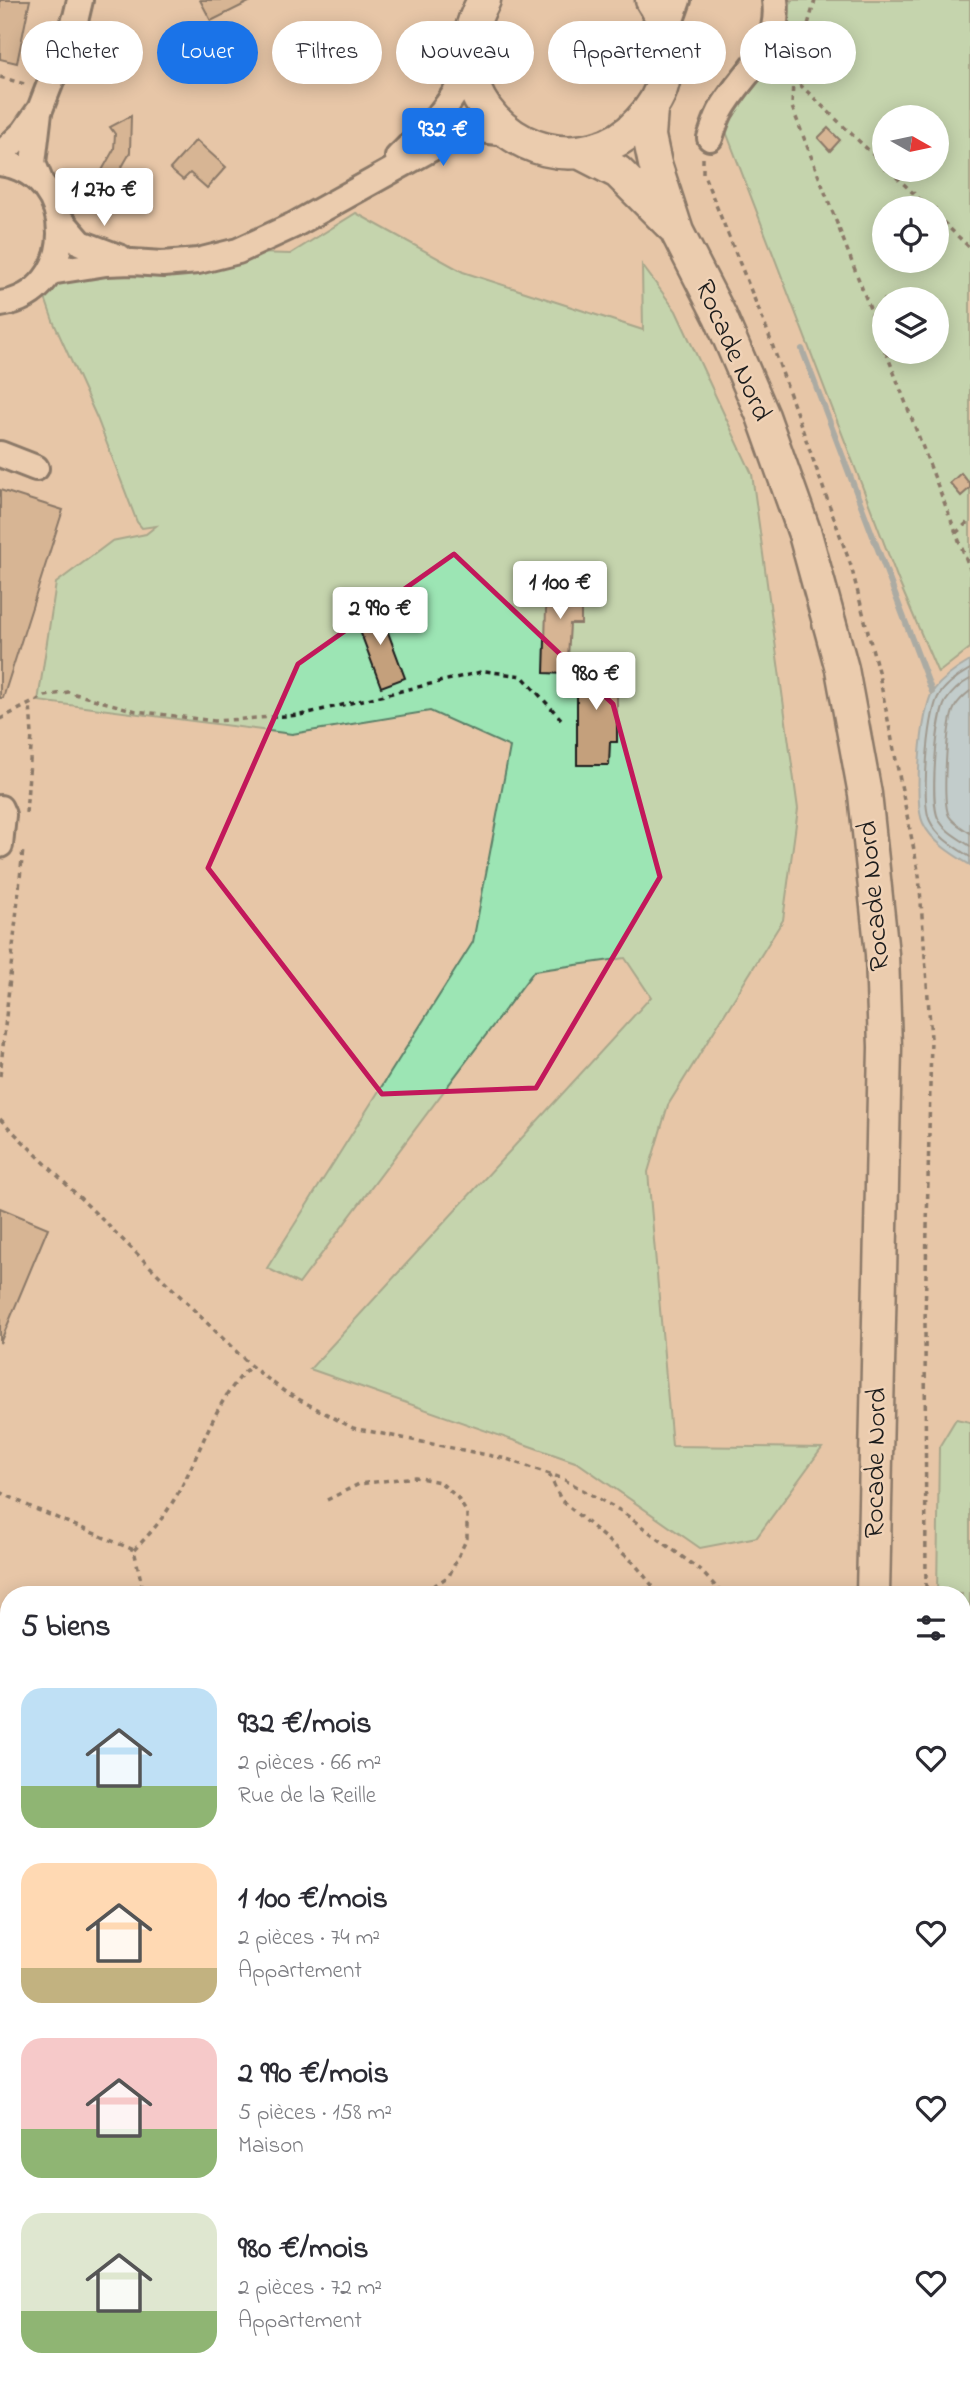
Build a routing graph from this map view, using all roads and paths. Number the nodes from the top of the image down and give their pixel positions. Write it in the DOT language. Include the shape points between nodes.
graph roads {
  1 [pos="80,0"];
  2 [pos="484,0"];
  3 [pos="652,0"];
  4 [pos="678,0"];
  5 [pos="775,0"];
  6 [pos="815,0"];
  7 [pos="474,21"];
  8 [pos="661,21"];
  9 [pos="671,21"];
  10 [pos="809,21"];
  11 [pos="0,77"];
  12 [pos="461,84"];
  13 [pos="474,84"];
  14 [pos="663,84"];
  15 [pos="793,84"];
  16 [pos="799,84"];
  17 [pos="43,101"];
  18 [pos="651,109"];
  19 [pos="508,133"];
  20 [pos="710,138"];
  21 [pos="581,153"];
  22 [pos="872,154"];
  23 [pos="0,155"];
  24 [pos="0,163"];
  25 [pos="376,179"];
  26 [pos="902,182"];
  27 [pos="41,183"];
  28 [pos="916,196"];
  29 [pos="60,219"];
  30 [pos="949,228"];
  31 [pos="677,232"];
  32 [pos="970,248"];
  33 [pos="132,261"];
  34 [pos="50,272"];
  35 [pos="0,304"];
  36 [pos="872,314"];
  37 [pos="891,364"];
  38 [pos="0,454"];
  39 [pos="36,468"];
  40 [pos="970,520"];
  41 [pos="956,533"];
  42 [pos="970,569"];
  43 [pos="30,704"];
  44 [pos="0,719"];
  45 [pos="561,719"];
  46 [pos="0,808"];
  47 [pos="26,819"];
  48 [pos="12,846"];
  49 [pos="0,1076"];
  50 [pos="0,1119"];
  51 [pos="251,1366"];
  52 [pos="549,1473"];
  53 [pos="0,1492"];
  54 [pos="327,1500"];
  55 [pos="134,1550"];
  56 [pos="142,1586"];
  57 [pos="433,1586"];
  58 [pos="653,1586"];
  59 [pos="715,1586"];
  60 [pos="873,1586"];
  1 -- 17 [label="street"];
  2 -- 7 [label="main road"];
  3 -- 8 [label="main road"];
  4 -- 9 [label="street"];
  5 -- 20 [label="street" via="778,20 763,52 721,110"];
  6 -- 10 [label="path"];
  11 -- 17 [label="path"];
  12 -- 25 [label="street" via="438,118"];
  13 -- 19 [label="main road" via="489,115"];
  14 -- 18 [label="main road"];
  15 -- 36 [label="path" via="792,107"];
  16 -- 22 [label="path"];
  17 -- 23 [label="street" via="24,132"];
  17 -- 27 [label="street" via="33,163"];
  18 -- 21 [label="main road" via="630,132 607,146"];
  18 -- 31 [label="main road, Rocade Nord" via="649,136"];
  19 -- 21 [label="main road" via="553,153"];
  19 -- 25 [label="street" via="479,130 452,137"];
  21 -- 31 [label="main road, Rocade Nord" via="618,172"];
  24 -- 27 [label="street"];
  25 -- 33 [label="street" via="238,251 198,261"];
  26 -- 28 [label="path"];
  27 -- 29 [label="street"];
  29 -- 33 [label="street" via="81,243"];
  29 -- 34 [label="street" via="62,237"];
  30 -- 32 [label="path"];
  31 -- 60 [label="main road, Rocade Nord" via="731,341 805,534 842,669 865,794 883,954 885,1047"];
  33 -- 34 [label="street"];
  34 -- 35 [label="street" via="22,298"];
  37 -- 41 [label="path"];
  38 -- 39 [label="street"];
  40 -- 41 [label="path"];
  41 -- 42 [label="path"];
  43 -- 44 [label="path"];
  43 -- 45 [label="path" via="68,692 136,711 214,721 300,715 485,671 522,676"];
  43 -- 47 [label="path"];
  46 -- 48 [label="street"];
  48 -- 49 [label="path"];
  50 -- 51 [label="path"];
  51 -- 52 [label="path" via="285,1392 353,1428 507,1459"];
  51 -- 55 [label="path" via="217,1412 172,1504"];
  52 -- 58 [label="path" via="561,1500 634,1563"];
  52 -- 59 [label="path" via="621,1511"];
  53 -- 55 [label="path"];
  54 -- 57 [label="path" via="359,1484 415,1477 440,1482 467,1513 467,1538 449,1576"];
  55 -- 56 [label="path"];
}
